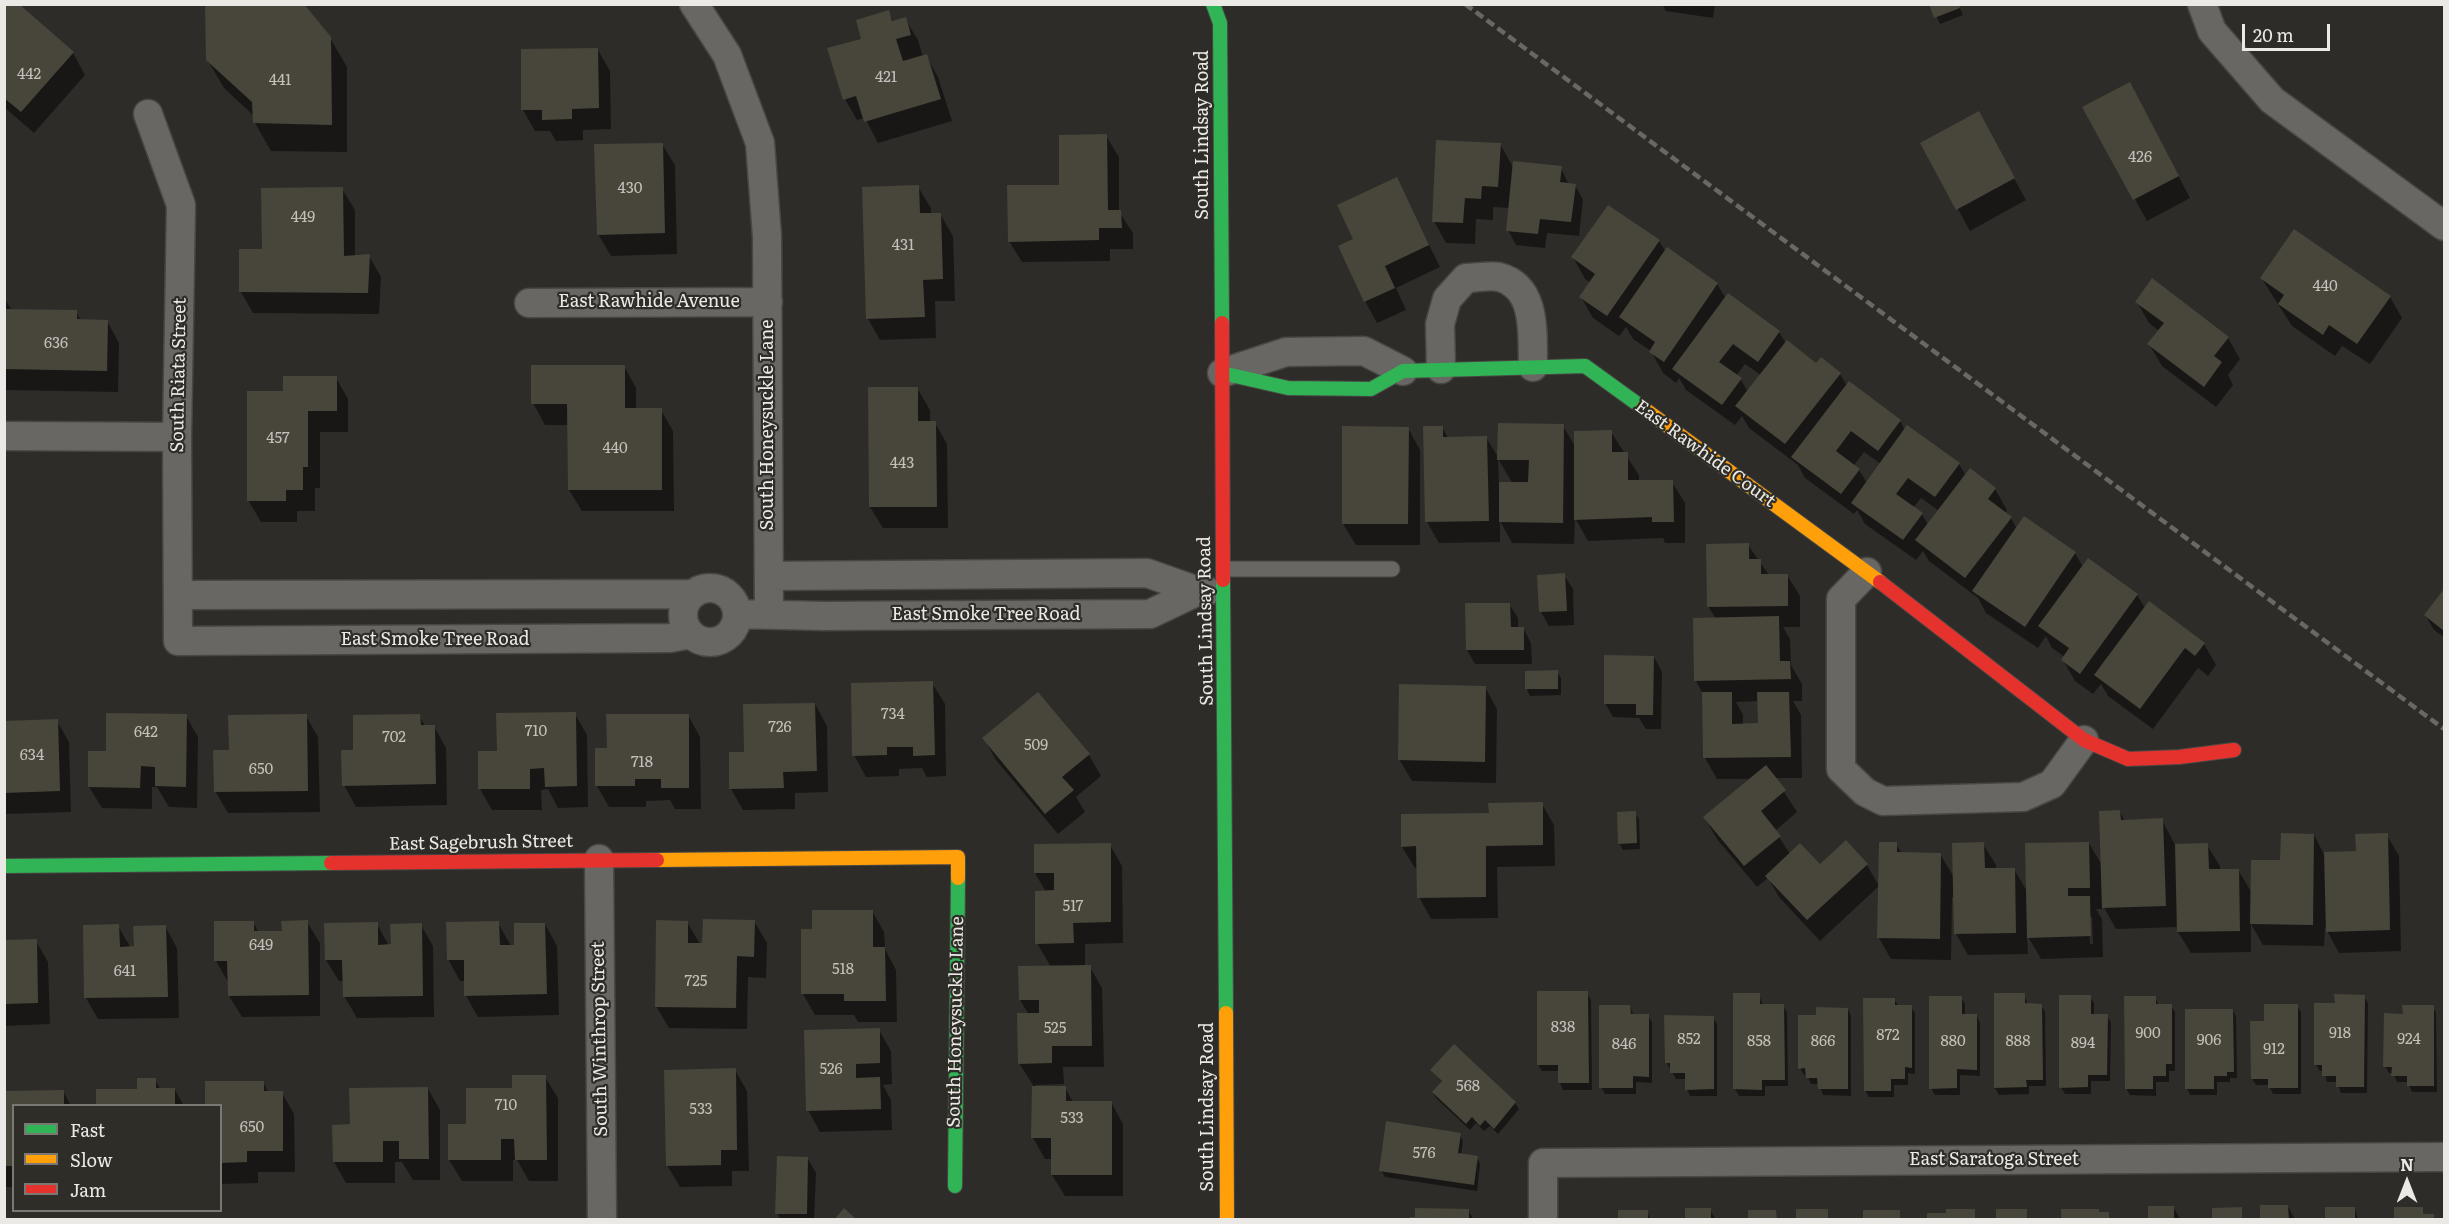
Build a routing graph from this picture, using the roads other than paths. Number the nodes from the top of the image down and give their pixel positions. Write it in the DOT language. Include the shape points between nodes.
graph roads {
  1 [pos="694,4"];
  2 [pos="1213,4"];
  3 [pos="1228,4"];
  4 [pos="2202,4"];
  5 [pos="1220,23"];
  6 [pos="148,114"];
  7 [pos="2445,226"];
  8 [pos="768,302"];
  9 [pos="529,303"];
  10 [pos="1533,367"];
  11 [pos="1441,369"];
  12 [pos="1403,371"];
  13 [pos="1222,373"];
  14 [pos="4,436"];
  15 [pos="177,437"];
  16 [pos="1392,569"];
  17 [pos="1867,572"];
  18 [pos="769,576"];
  19 [pos="1215,583"];
  20 [pos="426,594"];
  21 [pos="525,594"];
  22 [pos="692,594"];
  23 [pos="178,595"];
  24 [pos="736,614"];
  25 [pos="769,614"];
  26 [pos="692,634"];
  27 [pos="178,640"];
  28 [pos="426,640"];
  29 [pos="525,640"];
  30 [pos="2084,740"];
  31 [pos="2234,750"];
  32 [pos="958,857"];
  33 [pos="599,859"];
  34 [pos="4,866"];
  35 [pos="2445,1157"];
  36 [pos="955,1186"];
  37 [pos="602,1220"];
  38 [pos="1227,1220"];
  39 [pos="1543,1220"];
  1 -- 8 [label="street, South Honeysuckle Lane" via="727,55 760,144"];
  2 -- 5 [label="street, South Lindsay Road"];
  3 -- 5 [label="street, South Lindsay Road"];
  4 -- 7 [label="street" via="2212,31 2272,100"];
  5 -- 13 [label="street, South Lindsay Road"];
  6 -- 15 [label="street, South Riata Street" via="181,205"];
  8 -- 9 [label="street, East Rawhide Avenue"];
  8 -- 18 [label="street, South Honeysuckle Lane"];
  10 -- 11 [label="street, East Rawhide Court"];
  10 -- 11 [label="street" via="1530,309 1518,286 1499,277 1466,279 1447,299 1440,324"];
  10 -- 17 [label="street, East Rawhide Court" via="1585,366"];
  11 -- 12 [label="street, East Rawhide Court"];
  12 -- 13 [label="street, East Rawhide Court" via="1371,389 1288,388"];
  12 -- 13 [label="street" via="1364,351 1286,352"];
  13 -- 19 [label="street, South Lindsay Road"];
  14 -- 15 [label="street"];
  15 -- 23 [label="street, South Riata Street"];
  16 -- 19 [label="lane"];
  17 -- 30 [label="street, East Rawhide Court"];
  17 -- 30 [label="street" via="1840,599 1840,769 1865,792 1883,801 2023,797 2052,784"];
  18 -- 19 [label="street" via="1147,573"];
  18 -- 25 [label="street, South Honeysuckle Lane"];
  19 -- 25 [label="street, East Smoke Tree Road" via="1150,614"];
  19 -- 38 [label="street, South Lindsay Road"];
  20 -- 21 [label="street"];
  20 -- 23 [label="street"];
  20 -- 28 [label="street"];
  21 -- 22 [label="street"];
  21 -- 29 [label="street"];
  22 -- 24 [label="street" via="708,588 724,592"];
  22 -- 26 [label="street" via="683,610 683,619"];
  23 -- 27 [label="street, South Riata Street"];
  24 -- 25 [label="street, East Smoke Tree Road"];
  24 -- 26 [label="street" via="731,631 724,637 708,642"];
  26 -- 29 [label="street, East Smoke Tree Road" via="670,638"];
  27 -- 28 [label="street, East Smoke Tree Road"];
  28 -- 29 [label="street, East Smoke Tree Road"];
  30 -- 31 [label="street, East Rawhide Court" via="2128,759"];
  32 -- 33 [label="street, East Sagebrush Street"];
  32 -- 36 [label="street, South Honeysuckle Lane"];
  33 -- 34 [label="street, East Sagebrush Street"];
  33 -- 37 [label="street, South Winthrop Street"];
  35 -- 39 [label="street, East Saratoga Street" via="1543,1163"];
}
